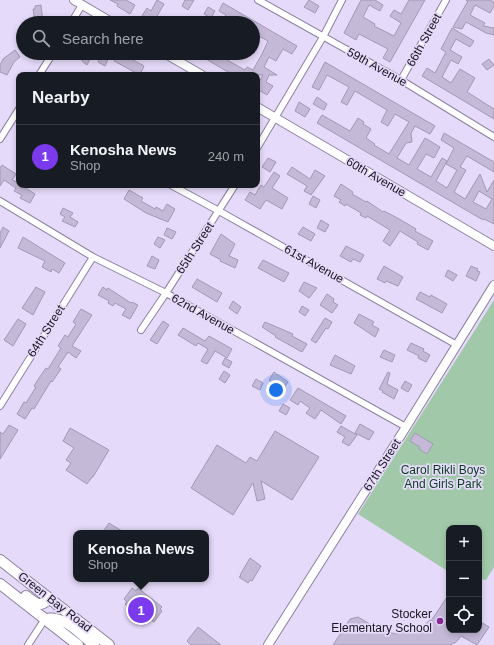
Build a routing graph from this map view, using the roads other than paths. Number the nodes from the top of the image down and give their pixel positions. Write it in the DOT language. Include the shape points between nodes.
graph roads {
  1 [pos="74,0"];
  2 [pos="258,0"];
  3 [pos="342,0"];
  4 [pos="446,0"];
  5 [pos="82,5"];
  6 [pos="75,16"];
  7 [pos="101,16"];
  8 [pos="323,37"];
  9 [pos="49,60"];
  10 [pos="176,60"];
  11 [pos="42,72"];
  12 [pos="197,72"];
  13 [pos="401,80"];
  14 [pos="260,109"];
  15 [pos="16,114"];
  16 [pos="276,118"];
  17 [pos="494,137"];
  18 [pos="0,139"];
  19 [pos="260,143"];
  20 [pos="177,188"];
  21 [pos="233,188"];
  22 [pos="0,201"];
  23 [pos="219,211"];
  24 [pos="494,246"];
  25 [pos="93,257"];
  26 [pos="494,285"];
  27 [pos="166,293"];
  28 [pos="141,330"];
  29 [pos="457,345"];
  30 [pos="0,406"];
  31 [pos="406,427"];
  32 [pos="0,560"];
  33 [pos="0,577"];
  34 [pos="0,584"];
  35 [pos="49,598"];
  36 [pos="45,618"];
  37 [pos="28,645"];
  38 [pos="78,645"];
  39 [pos="94,645"];
  40 [pos="109,645"];
  41 [pos="268,645"];
  1 -- 5 [label="street"];
  2 -- 8 [label="street, 59th Avenue"];
  3 -- 8 [label="street"];
  4 -- 13 [label="street, 66th Street"];
  5 -- 6 [label="street"];
  5 -- 7 [label="street"];
  8 -- 13 [label="street, 59th Avenue"];
  8 -- 16 [label="street"];
  9 -- 11 [label="street"];
  10 -- 12 [label="street"];
  13 -- 17 [label="street, 59th Avenue"];
  14 -- 16 [label="street, 60th Avenue"];
  15 -- 18 [label="street"];
  16 -- 19 [label="street"];
  16 -- 24 [label="street, 60th Avenue"];
  20 -- 23 [label="street, 61st Avenue"];
  21 -- 23 [label="street, 65th Street"];
  22 -- 25 [label="street, 62nd Avenue"];
  23 -- 27 [label="street, 65th Street"];
  23 -- 29 [label="street, 61st Avenue"];
  25 -- 27 [label="street, 62nd Avenue"];
  25 -- 30 [label="street, 64th Street"];
  26 -- 29 [label="street, 67th Street"];
  27 -- 28 [label="street, 65th Street"];
  27 -- 31 [label="street, 62nd Avenue"];
  29 -- 31 [label="street, 67th Street"];
  31 -- 41 [label="street, 67th Street"];
  32 -- 35 [label="main road, Green Bay Road"];
  33 -- 35 [label="main road" via="37,604"];
  34 -- 36 [label="main road"];
  35 -- 40 [label="main road, Green Bay Road"];
  36 -- 37 [label="street"];
  36 -- 38 [label="main road"];
  36 -- 39 [label="main road" via="62,620"];
}
